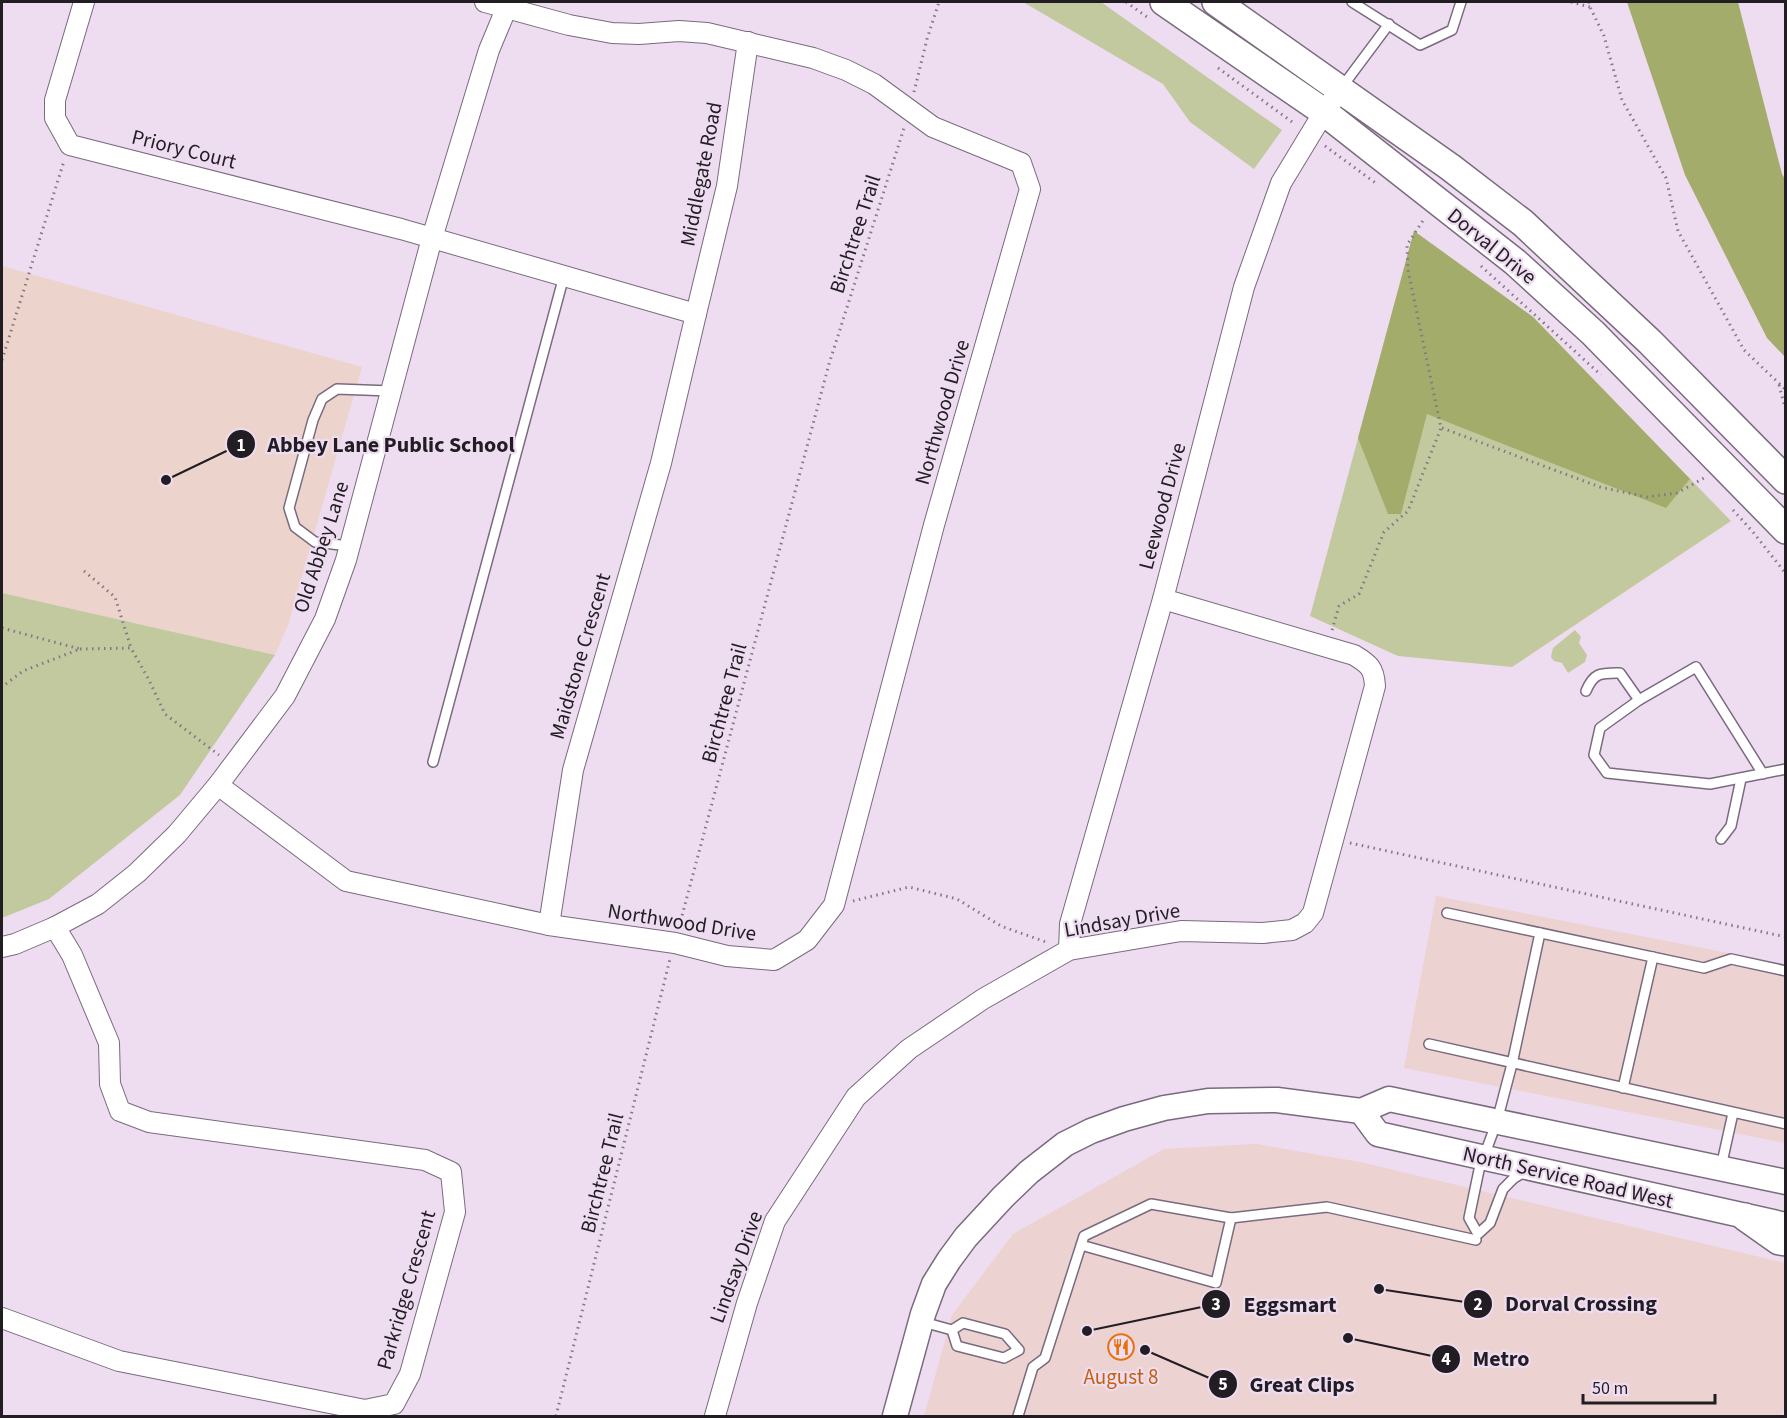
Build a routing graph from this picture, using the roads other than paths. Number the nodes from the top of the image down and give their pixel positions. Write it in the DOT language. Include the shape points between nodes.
graph roads {
  1 [pos="84,2"];
  2 [pos="485,2"];
  3 [pos="1216,2"];
  4 [pos="1352,2"];
  5 [pos="1461,2"];
  6 [pos="508,4"];
  7 [pos="1160,12"];
  8 [pos="1389,24"];
  9 [pos="748,42"];
  10 [pos="1341,89"];
  11 [pos="1317,123"];
  12 [pos="432,238"];
  13 [pos="564,276"];
  14 [pos="696,314"];
  15 [pos="391,392"];
  16 [pos="1785,480"];
  17 [pos="1785,530"];
  18 [pos="350,546"];
  19 [pos="1163,598"];
  20 [pos="1586,691"];
  21 [pos="1639,700"];
  22 [pos="433,762"];
  23 [pos="1785,770"];
  24 [pos="1763,774"];
  25 [pos="1741,778"];
  26 [pos="218,785"];
  27 [pos="1721,839"];
  28 [pos="1447,913"];
  29 [pos="549,926"];
  30 [pos="56,927"];
  31 [pos="1540,933"];
  32 [pos="2,947"];
  33 [pos="1069,950"];
  34 [pos="1653,957"];
  35 [pos="1785,971"];
  36 [pos="1429,1044"];
  37 [pos="1512,1064"];
  38 [pos="1623,1089"];
  39 [pos="1361,1111"];
  40 [pos="1733,1113"];
  41 [pos="1497,1121"];
  42 [pos="1785,1124"];
  43 [pos="1484,1158"];
  44 [pos="1531,1168"];
  45 [pos="1720,1168"];
  46 [pos="1785,1182"];
  47 [pos="1745,1217"];
  48 [pos="1231,1218"];
  49 [pos="1785,1225"];
  50 [pos="1476,1240"];
  51 [pos="1785,1242"];
  52 [pos="1081,1245"];
  53 [pos="2,1318"];
  54 [pos="921,1321"];
  55 [pos="952,1330"];
  56 [pos="715,1416"];
  57 [pos="895,1416"];
  58 [pos="1018,1416"];
  1 -- 12 [label="street, Priory Court" via="55,100 55,118 70,145"];
  2 -- 6 [label="street, Northwood Drive"];
  3 -- 10 [label="main road, Dorval Drive"];
  4 -- 8 [label="lane"];
  5 -- 8 [label="lane" via="1452,30 1420,45"];
  6 -- 9 [label="street, Northwood Drive" via="569,25 612,33 679,31"];
  6 -- 12 [label="street, Old Abbey Lane" via="489,50"];
  7 -- 11 [label="main road, Dorval Drive"];
  8 -- 10 [label="lane"];
  9 -- 14 [label="street, Middlegate Road" via="727,186"];
  9 -- 29 [label="street, Northwood Drive" via="813,58 874,84 933,127 1022,163 1030,189 934,525 834,905 807,940 774,960 727,956 675,943"];
  10 -- 11 [label="street, Leewood Drive"];
  10 -- 16 [label="main road, Dorval Drive" via="1523,223 1650,342"];
  11 -- 17 [label="main road, Dorval Drive" via="1533,278 1593,333"];
  11 -- 19 [label="street, Leewood Drive" via="1281,183 1244,287"];
  12 -- 13 [label="street"];
  12 -- 15 [label="street, Old Abbey Lane"];
  13 -- 14 [label="street"];
  13 -- 22 [label="lane"];
  14 -- 29 [label="street, Maidstone Crescent" via="661,463 573,770"];
  15 -- 18 [label="street, Old Abbey Lane"];
  15 -- 18 [label="lane" via="337,389 322,399 307,442 290,508 295,527 315,542"];
  18 -- 26 [label="street, Old Abbey Lane" via="325,619 285,696"];
  19 -- 33 [label="street, Leewood Drive" via="1070,924"];
  19 -- 33 [label="street, Lindsay Drive" via="1354,655 1367,663 1375,686 1313,914 1305,923 1292,930 1263,933 1181,931"];
  20 -- 21 [label="lane" via="1591,679 1602,673 1620,673"];
  21 -- 24 [label="lane" via="1696,667"];
  21 -- 25 [label="lane" via="1600,728 1594,756 1607,773 1710,784"];
  23 -- 24 [label="lane"];
  24 -- 25 [label="lane"];
  25 -- 27 [label="lane" via="1731,826"];
  26 -- 29 [label="street" via="346,881"];
  26 -- 30 [label="street, Old Abbey Lane" via="177,834 137,873 98,904"];
  28 -- 31 [label="lane"];
  30 -- 32 [label="street, Old Abbey Lane"];
  30 -- 53 [label="street, Parkridge Crescent" via="109,1043 110,1084 120,1110 149,1122 425,1160 451,1172 455,1212 410,1374 394,1404 365,1410 119,1361"];
  31 -- 34 [label="lane"];
  31 -- 37 [label="lane"];
  33 -- 56 [label="street, Lindsay Drive" via="983,999 909,1049 856,1097 776,1221 747,1303"];
  34 -- 35 [label="lane" via="1704,968 1731,959"];
  34 -- 38 [label="lane"];
  36 -- 37 [label="lane"];
  37 -- 38 [label="lane"];
  37 -- 41 [label="lane"];
  38 -- 40 [label="lane"];
  39 -- 41 [label="street, North Service Road West" via="1389,1099"];
  39 -- 43 [label="street, North Service Road West" via="1378,1134"];
  39 -- 54 [label="street" via="1277,1100 1208,1101 1164,1108 1091,1131 1065,1144 1029,1172 973,1229 934,1284"];
  40 -- 42 [label="lane"];
  40 -- 45 [label="lane"];
  41 -- 43 [label="lane"];
  41 -- 45 [label="street, North Service Road West"];
  43 -- 44 [label="street, North Service Road West"];
  43 -- 44 [label="lane" via="1469,1218 1478,1234 1490,1223 1503,1189"];
  44 -- 47 [label="street, North Service Road West"];
  45 -- 46 [label="street, North Service Road West"];
  47 -- 49 [label="street, North Service Road West"];
  47 -- 51 [label="main road"];
  48 -- 50 [label="lane" via="1327,1207"];
  48 -- 52 [label="lane" via="1151,1204 1084,1236"];
  48 -- 52 [label="lane" via="1216,1284"];
  52 -- 58 [label="lane" via="1046,1358 1033,1367"];
  54 -- 55 [label="lane"];
  54 -- 57 [label="street"];
  55 -- 55 [label="lane" via="957,1346 1004,1358 1019,1350 1005,1334 963,1323"];
}
